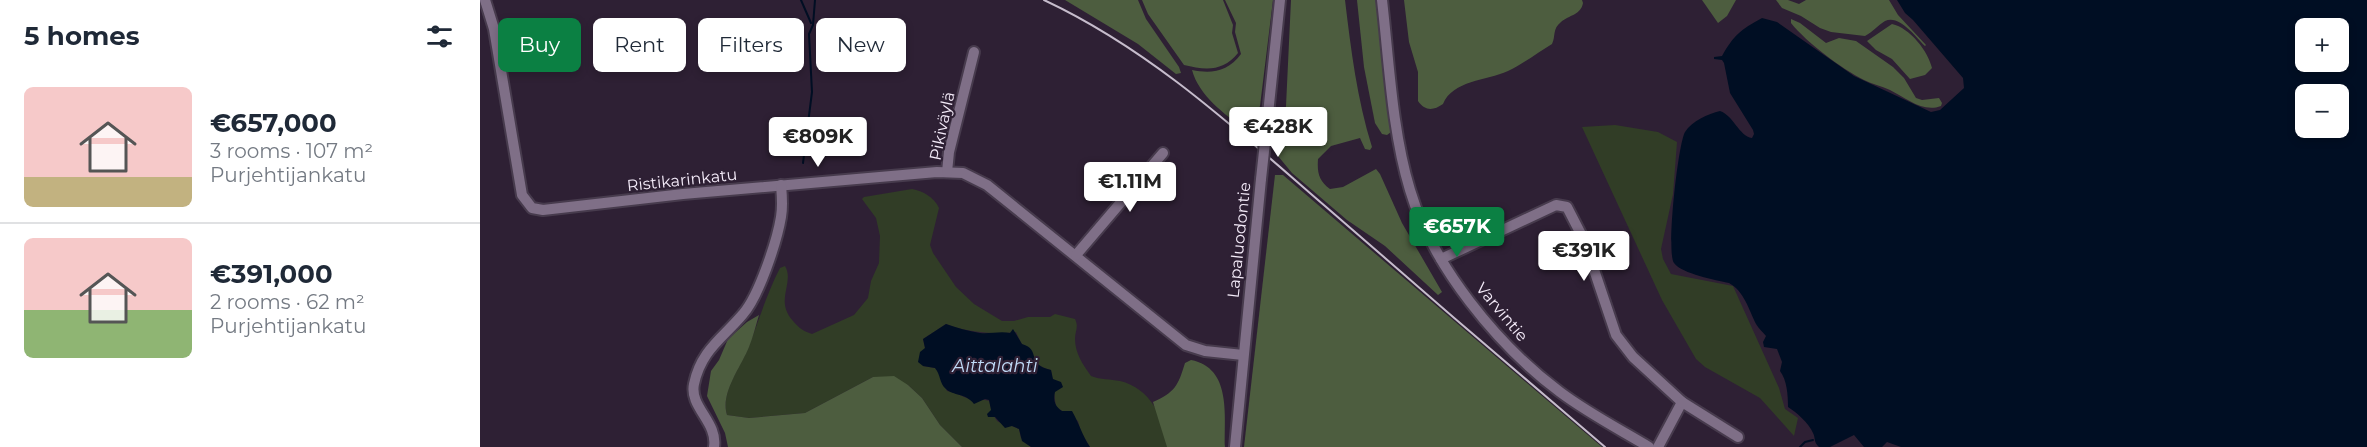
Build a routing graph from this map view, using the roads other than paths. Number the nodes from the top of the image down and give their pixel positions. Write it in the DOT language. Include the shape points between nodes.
graph roads {
  1 [pos="485,0"];
  2 [pos="1280,0"];
  3 [pos="1382,0"];
  4 [pos="974,52"];
  5 [pos="1163,153"];
  6 [pos="947,172"];
  7 [pos="781,185"];
  8 [pos="1076,255"];
  9 [pos="1441,259"];
  10 [pos="1243,355"];
  11 [pos="1682,402"];
  12 [pos="1738,437"];
  13 [pos="714,447"];
  14 [pos="1235,447"];
  15 [pos="1649,447"];
  16 [pos="1658,447"];
  1 -- 7 [label="street, Ristikarinkatu" via="494,29 522,195 532,208 543,210"];
  2 -- 10 [label="street, Lapaluodontie, bridge"];
  3 -- 9 [label="street, Varvintie" via="1407,181 1417,212"];
  4 -- 6 [label="street, Pikiväylä"];
  5 -- 8 [label="street"];
  6 -- 7 [label="street, Ristikarinkatu"];
  6 -- 8 [label="street, Ristikarinkatu" via="970,176 987,185"];
  7 -- 13 [label="street" via="778,232 754,297 708,351 694,382 695,397 713,429"];
  8 -- 10 [label="street, Ristikarinkatu" via="1186,345"];
  9 -- 11 [label="street" via="1556,205 1567,207 1584,240 1617,335 1633,357"];
  9 -- 15 [label="street, Varvintie" via="1491,326 1538,374 1572,400"];
  10 -- 14 [label="street, Lapaluodontie"];
  11 -- 12 [label="street"];
  11 -- 16 [label="street"];
}
